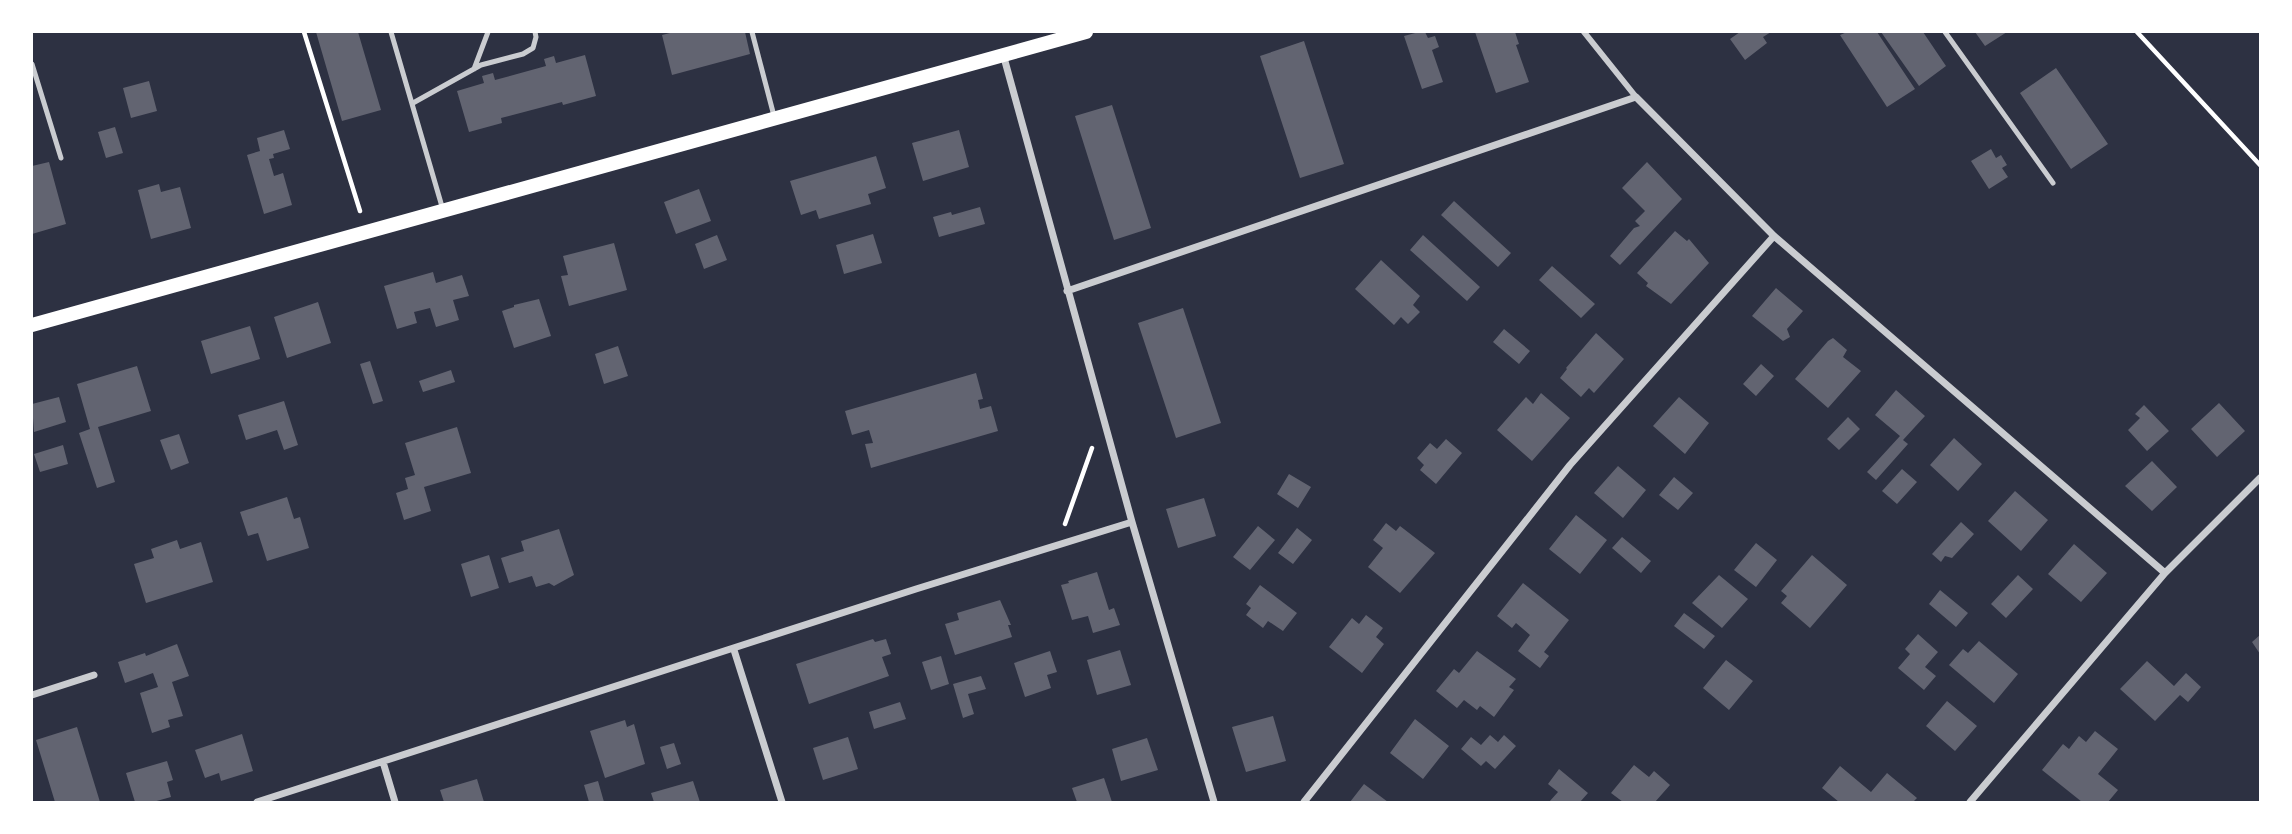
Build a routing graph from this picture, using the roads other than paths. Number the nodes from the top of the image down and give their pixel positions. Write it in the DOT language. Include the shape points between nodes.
graph roads {
  1 [pos="391,32"];
  2 [pos="488,32"];
  3 [pos="534,32"];
  4 [pos="751,32"];
  5 [pos="1086,32"];
  6 [pos="1584,32"];
  7 [pos="1945,32"];
  8 [pos="1003,54"];
  9 [pos="32,64"];
  10 [pos="474,69"];
  11 [pos="1636,97"];
  12 [pos="413,103"];
  13 [pos="774,117"];
  14 [pos="61,158"];
  15 [pos="2053,183"];
  16 [pos="443,210"];
  17 [pos="1774,236"];
  18 [pos="1067,291"];
  19 [pos="32,325"];
  20 [pos="2260,478"];
  21 [pos="1132,522"];
  22 [pos="2165,573"];
  23 [pos="734,650"];
  24 [pos="94,676"];
  25 [pos="32,695"];
  26 [pos="383,762"];
  27 [pos="257,803"];
  28 [pos="395,803"];
  29 [pos="782,803"];
  30 [pos="1214,803"];
  31 [pos="1304,803"];
  32 [pos="1970,803"];
  1 -- 12 [label="lane"];
  2 -- 10 [label="lane"];
  3 -- 10 [label="lane" via="533,48"];
  4 -- 13 [label="lane"];
  5 -- 8 [label="main road"];
  6 -- 11 [label="street"];
  7 -- 15 [label="lane"];
  8 -- 13 [label="main road"];
  8 -- 18 [label="street"];
  9 -- 14 [label="lane"];
  10 -- 12 [label="lane"];
  11 -- 17 [label="street"];
  11 -- 18 [label="street"];
  12 -- 16 [label="lane"];
  13 -- 16 [label="main road"];
  16 -- 19 [label="main road"];
  17 -- 22 [label="street"];
  17 -- 31 [label="street" via="1570,465"];
  18 -- 21 [label="street"];
  20 -- 22 [label="street"];
  21 -- 23 [label="street"];
  21 -- 30 [label="street"];
  22 -- 32 [label="street"];
  23 -- 26 [label="street"];
  23 -- 29 [label="street"];
  24 -- 25 [label="street"];
  26 -- 27 [label="street"];
  26 -- 28 [label="street"];
}
